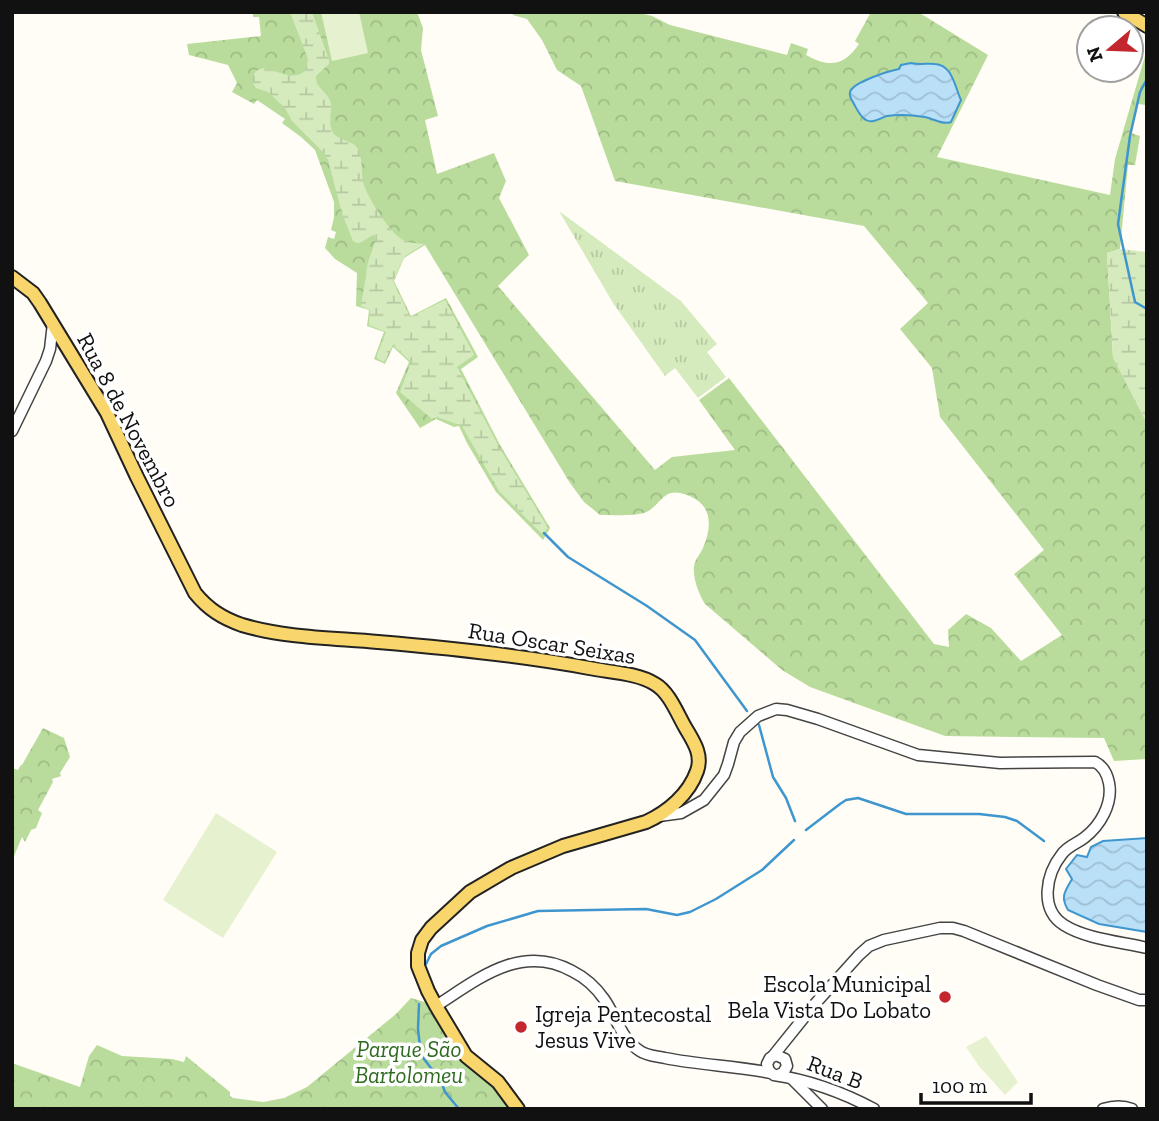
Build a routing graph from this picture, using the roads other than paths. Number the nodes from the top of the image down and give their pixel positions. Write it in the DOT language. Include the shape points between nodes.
graph roads {
  1 [pos="1124,12"];
  2 [pos="1147,26"];
  3 [pos="12,277"];
  4 [pos="53,322"];
  5 [pos="12,431"];
  6 [pos="195,593"];
  7 [pos="658,816"];
  8 [pos="1147,948"];
  9 [pos="1147,1000"];
  10 [pos="436,1006"];
  11 [pos="789,1037"];
  12 [pos="772,1057"];
  13 [pos="787,1064"];
  14 [pos="750,1069"];
  15 [pos="774,1074"];
  16 [pos="791,1078"];
  17 [pos="518,1109"];
  18 [pos="822,1109"];
  19 [pos="874,1109"];
  20 [pos="1103,1109"];
  21 [pos="1132,1109"];
  1 -- 2 [label="main road"];
  3 -- 4 [label="main road, Rua 8 de Novembro" via="33,293"];
  4 -- 5 [label="street" via="46,361"];
  4 -- 6 [label="main road, Rua 8 de Novembro" via="107,413"];
  6 -- 7 [label="main road, Rua Oscar Seixas" via="220,616 269,631 498,653 647,680 667,695 699,759 691,785"];
  7 -- 8 [label="street" via="681,813 704,800 724,775 740,732 758,716 776,709 918,755 1000,763 1095,762 1109,780 1108,805 1090,833 1062,853 1047,892 1054,914 1069,927"];
  7 -- 10 [label="main road, Rua Oscar Seixas" via="563,846 470,892 427,934 418,953 420,974"];
  9 -- 11 [label="street" via="1097,985 964,931 940,928 869,946"];
  10 -- 14 [label="street, Rua B" via="501,967 551,961 593,984 624,1035 645,1054"];
  10 -- 17 [label="main road, Rua Oscar Seixas" via="466,1056 498,1082"];
  11 -- 12 [label="street"];
  11 -- 13 [label="street"];
  12 -- 13 [label="street" via="780,1056"];
  12 -- 14 [label="street"];
  12 -- 15 [label="street" via="767,1064"];
  13 -- 15 [label="street" via="785,1071"];
  13 -- 16 [label="street, Rua B"];
  14 -- 15 [label="street, Rua B"];
  15 -- 16 [label="street, Rua B"];
  16 -- 18 [label="street"];
  16 -- 19 [label="street, Rua B"];
  20 -- 21 [label="street"];
}
